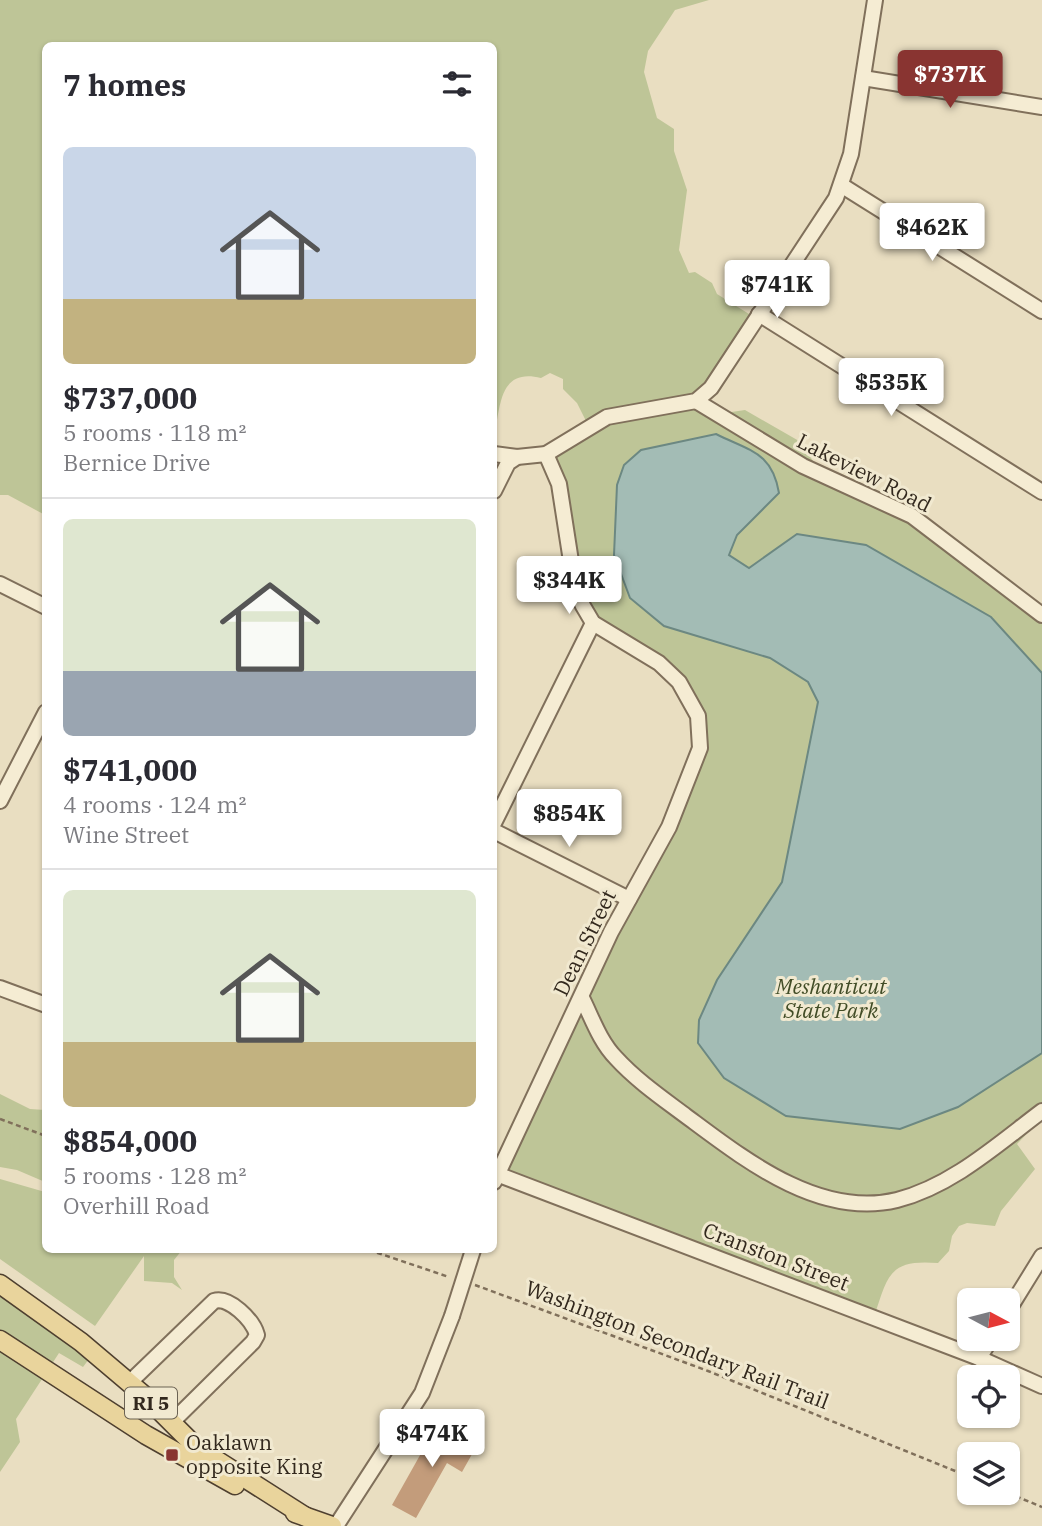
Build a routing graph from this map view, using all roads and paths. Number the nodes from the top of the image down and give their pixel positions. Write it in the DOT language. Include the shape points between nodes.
graph roads {
  1 [pos="875,0"];
  2 [pos="863,78"];
  3 [pos="1042,107"];
  4 [pos="841,185"];
  5 [pos="1042,311"];
  6 [pos="759,314"];
  7 [pos="696,401"];
  8 [pos="497,454"];
  9 [pos="546,454"];
  10 [pos="517,457"];
  11 [pos="497,485"];
  12 [pos="1042,492"];
  13 [pos="0,584"];
  14 [pos="42,605"];
  15 [pos="1042,615"];
  16 [pos="593,623"];
  17 [pos="42,720"];
  18 [pos="0,801"];
  19 [pos="497,817"];
  20 [pos="497,833"];
  21 [pos="629,899"];
  22 [pos="0,989"];
  23 [pos="582,998"];
  24 [pos="42,1004"];
  25 [pos="1042,1111"];
  26 [pos="0,1119"];
  27 [pos="42,1135"];
  28 [pos="497,1170"];
  29 [pos="497,1177"];
  30 [pos="378,1253"];
  31 [pos="472,1253"];
  32 [pos="1042,1256"];
  33 [pos="458,1280"];
  34 [pos="469,1283"];
  35 [pos="0,1284"];
  36 [pos="1020,1292"];
  37 [pos="0,1340"];
  38 [pos="983,1351"];
  39 [pos="979,1358"];
  40 [pos="129,1383"];
  41 [pos="1042,1385"];
  42 [pos="171,1423"];
  43 [pos="957,1472"];
  44 [pos="1020,1498"];
  45 [pos="1042,1507"];
  46 [pos="306,1517"];
  47 [pos="334,1526"];
  1 -- 2 [label="street"];
  2 -- 3 [label="street"];
  2 -- 4 [label="street" via="851,154"];
  4 -- 5 [label="street"];
  4 -- 6 [label="street" via="822,223"];
  6 -- 7 [label="street" via="710,388"];
  6 -- 12 [label="street"];
  7 -- 9 [label="street" via="607,417"];
  7 -- 15 [label="street, Lakeview Road" via="803,467 912,516"];
  8 -- 10 [label="street"];
  9 -- 10 [label="street"];
  9 -- 16 [label="street" via="559,484 575,587"];
  10 -- 11 [label="street" via="508,463"];
  13 -- 14 [label="street"];
  16 -- 19 [label="street"];
  16 -- 21 [label="street, Dean Street" via="659,663 687,693 699,720 696,759 669,827"];
  17 -- 18 [label="street"];
  20 -- 21 [label="street"];
  21 -- 23 [label="street, Dean Street"];
  22 -- 24 [label="street"];
  23 -- 25 [label="street" via="615,1058 639,1080 757,1166 829,1198 886,1202 913,1194 970,1164"];
  23 -- 28 [label="street, Dean Street"];
  26 -- 27 [label="path"];
  29 -- 39 [label="street, Cranston Street"];
  30 -- 33 [label="path"];
  31 -- 47 [label="street, bridge" via="422,1393"];
  32 -- 36 [label="street"];
  34 -- 43 [label="path, Washington Secondary Rail Trail" via="708,1371"];
  35 -- 40 [label="main road, RI 5" via="49,1316"];
  37 -- 46 [label="main road, RI 5" via="197,1465"];
  38 -- 39 [label="street"];
  39 -- 41 [label="street, Cranston Street"];
  40 -- 42 [label="main road, RI 5"];
  40 -- 42 [label="street" via="214,1301 228,1301 241,1313 255,1328 253,1342"];
  42 -- 46 [label="main road, RI 5" via="221,1465"];
  44 -- 45 [label="path"];
  46 -- 47 [label="main road, RI 5"];
}
